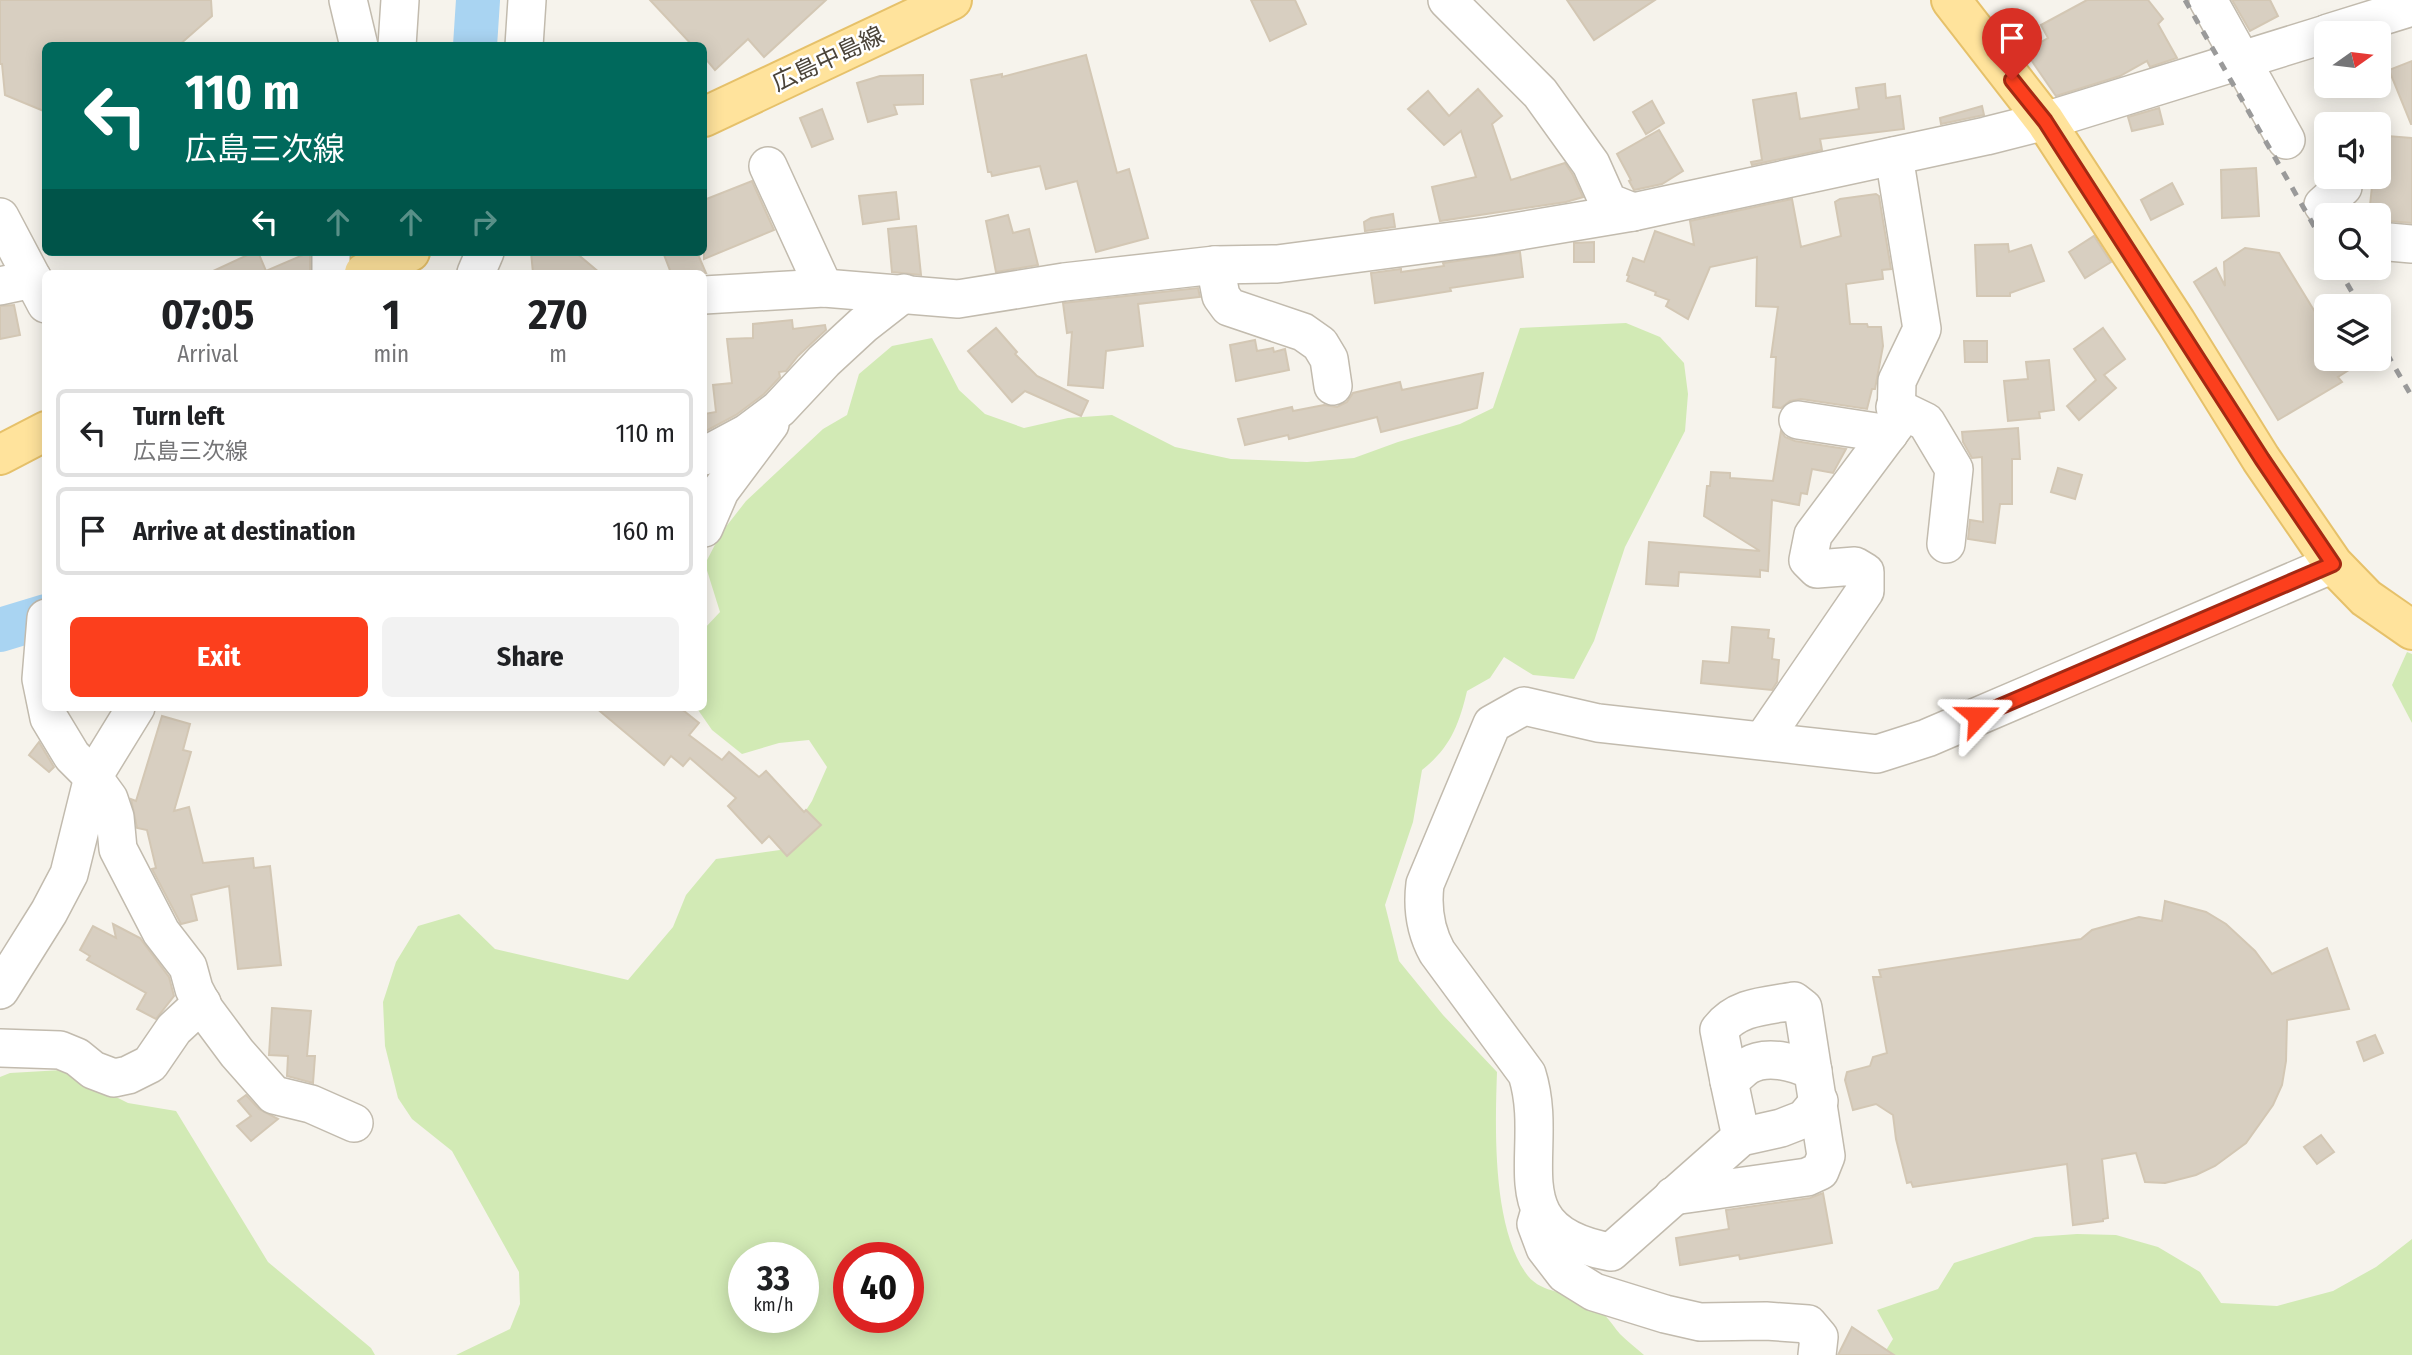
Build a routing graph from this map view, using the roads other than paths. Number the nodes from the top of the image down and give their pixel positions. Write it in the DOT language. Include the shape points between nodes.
graph roads {
  1 [pos="348,0"];
  2 [pos="400,0"];
  3 [pos="527,0"];
  4 [pos="952,0"];
  5 [pos="1447,0"];
  6 [pos="1951,0"];
  7 [pos="2208,0"];
  8 [pos="2412,7"];
  9 [pos="907,10"];
  10 [pos="2368,21"];
  11 [pos="2314,38"];
  12 [pos="358,42"];
  13 [pos="397,42"];
  14 [pos="524,42"];
  15 [pos="2242,60"];
  16 [pos="707,115"];
  17 [pos="2045,121"];
  18 [pos="2286,140"];
  19 [pos="1894,156"];
  20 [pos="768,166"];
  21 [pos="1633,212"];
  22 [pos="0,217"];
  23 [pos="2391,242"];
  24 [pos="2412,244"];
  25 [pos="384,256"];
  26 [pos="339,263"];
  27 [pos="1215,265"];
  28 [pos="824,288"];
  29 [pos="26,290"];
  30 [pos="904,293"];
  31 [pos="707,295"];
  32 [pos="1333,386"];
  33 [pos="794,392"];
  34 [pos="1798,420"];
  35 [pos="1892,420"];
  36 [pos="42,433"];
  37 [pos="707,454"];
  38 [pos="0,455"];
  39 [pos="707,521"];
  40 [pos="1946,544"];
  41 [pos="2333,564"];
  42 [pos="1865,572"];
  43 [pos="1816,627"];
  44 [pos="2412,630"];
  45 [pos="48,711"];
  46 [pos="134,711"];
  47 [pos="1763,740"];
  48 [pos="93,777"];
  49 [pos="0,990"];
  50 [pos="202,1003"];
  51 [pos="0,1048"];
  52 [pos="1729,1081"];
  53 [pos="1816,1086"];
  54 [pos="354,1123"];
  55 [pos="1741,1137"];
  56 [pos="1673,1196"];
  57 [pos="1539,1209"];
  58 [pos="1817,1355"];
  1 -- 12 [label="street"];
  2 -- 13 [label="street"];
  3 -- 14 [label="street"];
  4 -- 9 [label="main road, 広島中島線"];
  5 -- 21 [label="street" via="1540,93 1591,164 1608,202"];
  6 -- 17 [label="main road"];
  7 -- 15 [label="street"];
  8 -- 10 [label="street"];
  9 -- 16 [label="main road, 広島中島線"];
  11 -- 15 [label="street"];
  15 -- 17 [label="street"];
  15 -- 18 [label="street"];
  17 -- 19 [label="street"];
  17 -- 41 [label="main road"];
  19 -- 21 [label="street"];
  19 -- 35 [label="street" via="1922,329 1897,381"];
  20 -- 28 [label="street"];
  21 -- 27 [label="street" via="1277,264"];
  22 -- 29 [label="street"];
  23 -- 24 [label="street"];
  25 -- 26 [label="main road"];
  27 -- 30 [label="street" via="958,299"];
  27 -- 32 [label="street" via="1221,296 1229,307 1303,332 1320,344 1329,359"];
  28 -- 30 [label="street"];
  28 -- 31 [label="street"];
  30 -- 33 [label="street" via="863,325"];
  33 -- 37 [label="street" via="747,433"];
  33 -- 39 [label="street" via="720,491"];
  34 -- 35 [label="street"];
  35 -- 40 [label="street" via="1926,422 1954,469"];
  35 -- 42 [label="street" via="1813,535 1808,560 1817,569 1855,566"];
  36 -- 38 [label="main road"];
  41 -- 44 [label="main road" via="2366,598"];
  41 -- 47 [label="street" via="1907,746 1877,754"];
  42 -- 43 [label="street"];
  42 -- 47 [label="street" via="1865,591"];
  45 -- 48 [label="street" via="58,737"];
  46 -- 48 [label="street"];
  47 -- 57 [label="street" via="1598,723 1524,706 1492,724 1423,897 1427,927 1437,952 1527,1074 1534,1094 1533,1185"];
  48 -- 49 [label="street" via="69,874"];
  48 -- 50 [label="street" via="115,817 118,849 161,932 188,967"];
  50 -- 51 [label="street" via="174,1029 150,1064 128,1075 114,1078 60,1050"];
  50 -- 54 [label="street" via="274,1095 311,1104"];
  52 -- 53 [label="street" via="1749,1065 1769,1060 1796,1062"];
  52 -- 53 [label="street" via="1719,1030 1727,1019 1743,1010 1794,1001 1803,1008"];
  52 -- 55 [label="street"];
  53 -- 55 [label="street" via="1804,1119"];
  53 -- 56 [label="street" via="1826,1156 1819,1171 1807,1177"];
  55 -- 56 [label="street"];
  56 -- 57 [label="street" via="1611,1252 1570,1241"];
  57 -- 58 [label="street" via="1536,1224 1545,1248 1565,1274 1594,1292 1700,1322 1808,1324 1819,1338"];
}
